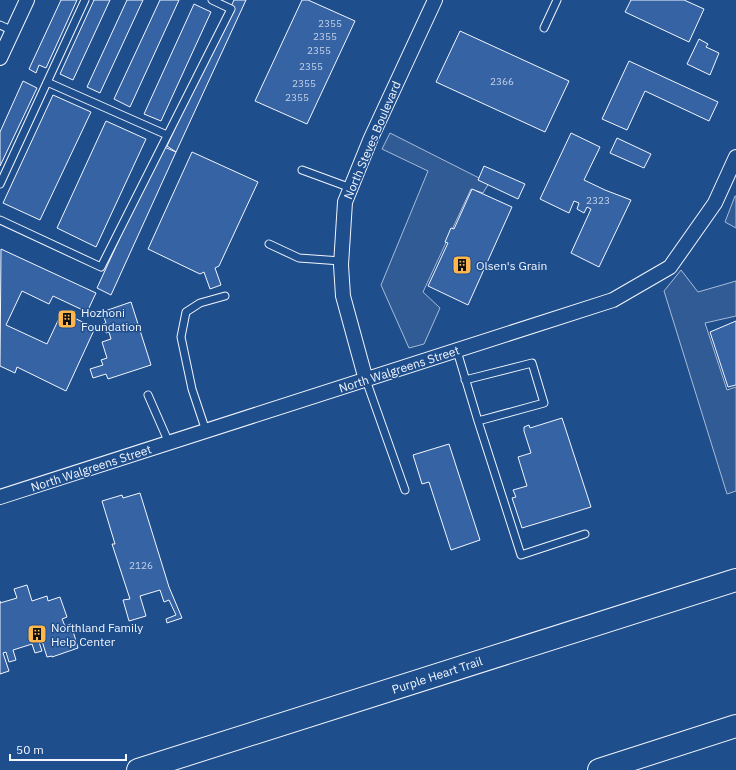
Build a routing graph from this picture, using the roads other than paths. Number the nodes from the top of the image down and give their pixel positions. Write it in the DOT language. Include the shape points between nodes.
graph roads {
  1 [pos="27,0"];
  2 [pos="85,0"];
  3 [pos="212,0"];
  4 [pos="435,0"];
  5 [pos="557,0"];
  6 [pos="6,28"];
  7 [pos="544,28"];
  8 [pos="0,58"];
  9 [pos="47,82"];
  10 [pos="167,135"];
  11 [pos="736,157"];
  12 [pos="302,170"];
  13 [pos="0,184"];
  14 [pos="351,188"];
  15 [pos="0,220"];
  16 [pos="269,244"];
  17 [pos="341,261"];
  18 [pos="225,296"];
  19 [pos="457,351"];
  20 [pos="366,380"];
  21 [pos="465,380"];
  22 [pos="148,395"];
  23 [pos="478,421"];
  24 [pos="206,431"];
  25 [pos="169,443"];
  26 [pos="405,490"];
  27 [pos="0,496"];
  28 [pos="585,534"];
  29 [pos="736,580"];
  30 [pos="736,726"];
  31 [pos="138,770"];
  32 [pos="599,770"];
  1 -- 6 [label="street"];
  2 -- 9 [label="lane"];
  3 -- 10 [label="lane" via="231,9"];
  4 -- 14 [label="street, North Steves Boulevard" via="371,138"];
  5 -- 7 [label="lane"];
  6 -- 8 [label="street"];
  9 -- 10 [label="lane"];
  9 -- 13 [label="lane"];
  10 -- 15 [label="lane" via="101,267"];
  11 -- 19 [label="street, North Walgreens Street" via="715,203 670,267 614,300"];
  12 -- 14 [label="lane"];
  14 -- 17 [label="street, North Steves Boulevard" via="345,202"];
  16 -- 17 [label="lane" via="299,258"];
  17 -- 20 [label="street, North Steves Boulevard" via="343,296"];
  18 -- 24 [label="lane" via="200,303 186,312 181,337 192,389"];
  19 -- 20 [label="street, North Walgreens Street"];
  19 -- 21 [label="lane"];
  20 -- 24 [label="street, North Walgreens Street"];
  20 -- 26 [label="lane"];
  21 -- 23 [label="lane"];
  21 -- 23 [label="lane" via="532,363 544,403"];
  22 -- 25 [label="lane"];
  23 -- 28 [label="lane" via="521,554"];
  24 -- 25 [label="street, North Walgreens Street"];
  25 -- 27 [label="street, North Walgreens Street"];
  29 -- 31 [label="highway, Purple Heart Trail"];
  30 -- 32 [label="highway"];
}
